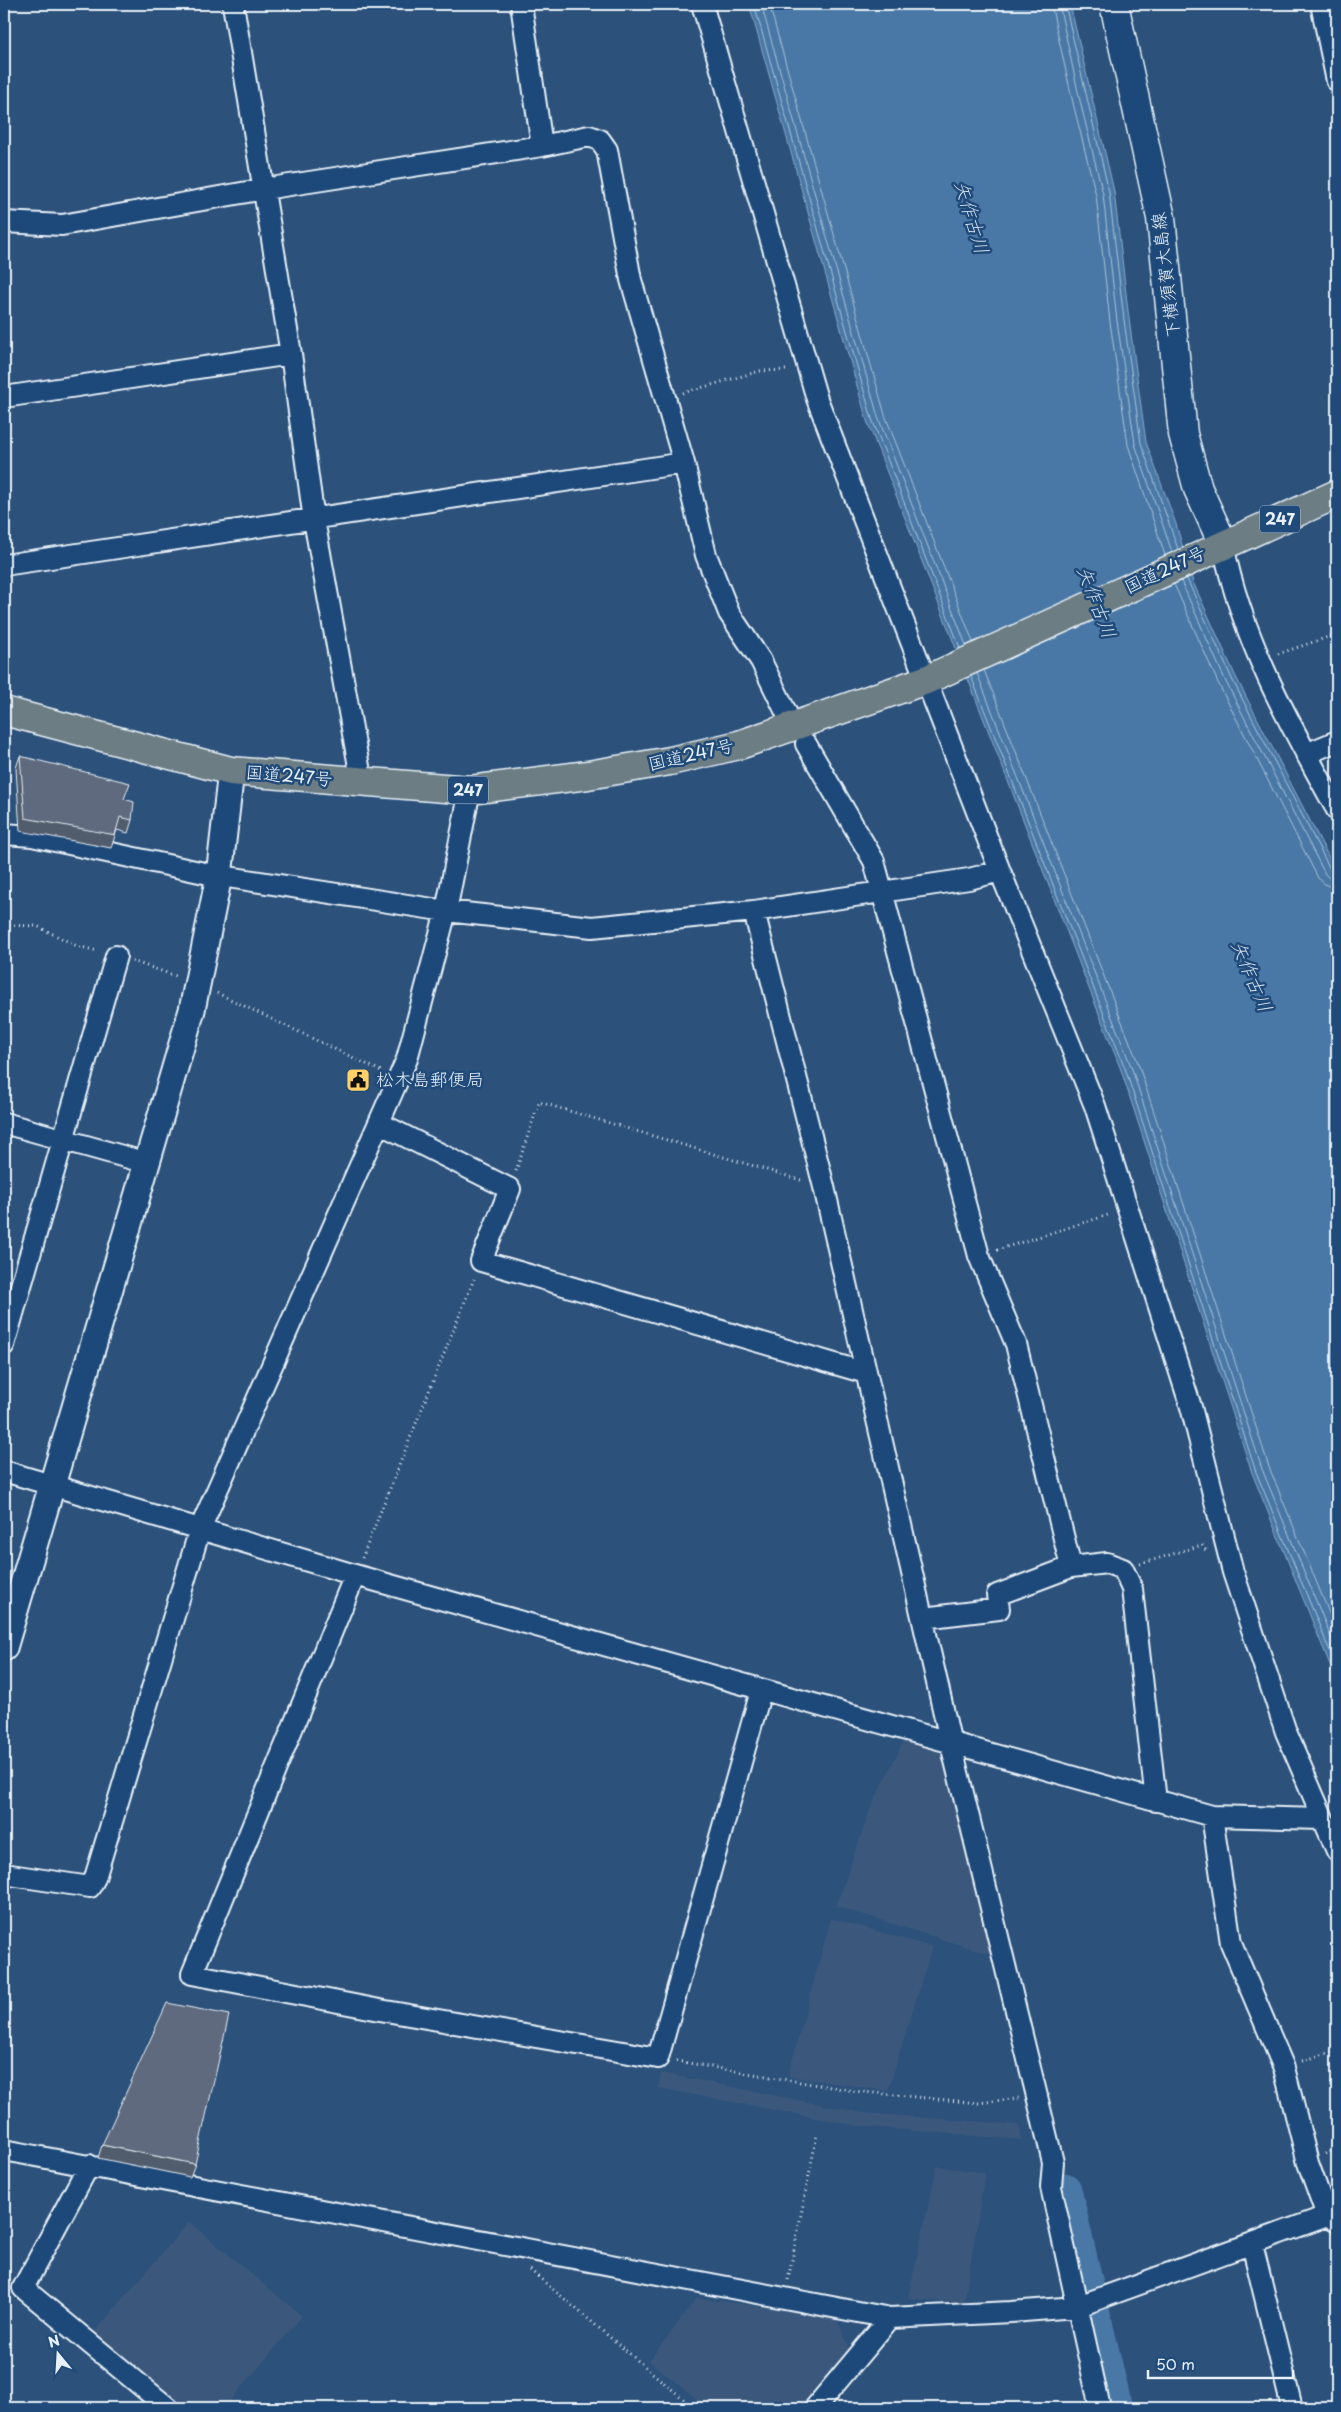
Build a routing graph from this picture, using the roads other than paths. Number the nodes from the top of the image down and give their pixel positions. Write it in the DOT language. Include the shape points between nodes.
graph roads {
  1 [pos="233,4"];
  2 [pos="521,4"];
  3 [pos="702,4"];
  4 [pos="1114,4"];
  5 [pos="1321,4"];
  6 [pos="1337,81"];
  7 [pos="542,146"];
  8 [pos="264,189"];
  9 [pos="4,222"];
  10 [pos="291,354"];
  11 [pos="4,397"];
  12 [pos="684,464"];
  13 [pos="1337,494"];
  14 [pos="314,520"];
  15 [pos="1223,544"];
  16 [pos="4,565"];
  17 [pos="926,680"];
  18 [pos="4,711"];
  19 [pos="786,712"];
  20 [pos="1337,741"];
  21 [pos="806,744"];
  22 [pos="1306,754"];
  23 [pos="231,771"];
  24 [pos="362,783"];
  25 [pos="470,790"];
  26 [pos="1337,810"];
  27 [pos="4,834"];
  28 [pos="1000,871"];
  29 [pos="219,876"];
  30 [pos="883,893"];
  31 [pos="446,911"];
  32 [pos="754,912"];
  33 [pos="116,956"];
  34 [pos="4,1123"];
  35 [pos="379,1123"];
  36 [pos="64,1140"];
  37 [pos="147,1163"];
  38 [pos="4,1345"];
  39 [pos="866,1373"];
  40 [pos="4,1471"];
  41 [pos="51,1486"];
  42 [pos="200,1529"];
  43 [pos="1071,1567"];
  44 [pos="355,1575"];
  45 [pos="923,1618"];
  46 [pos="4,1648"];
  47 [pos="761,1691"];
  48 [pos="951,1744"];
  49 [pos="1156,1801"];
  50 [pos="1212,1816"];
  51 [pos="1322,1819"];
  52 [pos="1337,1851"];
  53 [pos="4,1874"];
  54 [pos="4,2150"];
  55 [pos="89,2166"];
  56 [pos="1332,2219"];
  57 [pos="1252,2244"];
  58 [pos="1076,2307"];
  59 [pos="890,2318"];
  60 [pos="168,2408"];
  61 [pos="815,2408"];
  62 [pos="1100,2408"];
  63 [pos="1292,2408"];
  1 -- 8 [label="street"];
  2 -- 7 [label="street"];
  3 -- 17 [label="street" via="817,399"];
  4 -- 15 [label="main road, 下横須賀大島線" via="1161,218 1183,434 1198,489"];
  5 -- 6 [label="street"];
  7 -- 8 [label="street"];
  7 -- 12 [label="street" via="589,136 600,140 607,150 631,280"];
  8 -- 9 [label="street" via="62,225"];
  8 -- 10 [label="street"];
  10 -- 11 [label="street"];
  10 -- 14 [label="street"];
  12 -- 14 [label="street"];
  12 -- 19 [label="street" via="706,555 726,604 761,661"];
  13 -- 15 [label="highway, 国道247号 / 247"];
  14 -- 16 [label="street"];
  14 -- 24 [label="street"];
  15 -- 17 [label="highway, 国道247号 / 247"];
  15 -- 22 [label="street" via="1229,576 1260,660"];
  17 -- 25 [label="highway, 国道247号 / 247" via="739,744 687,757 588,775"];
  17 -- 28 [label="street"];
  18 -- 23 [label="highway, 国道247号 / 247"];
  20 -- 22 [label="street"];
  21 -- 30 [label="street" via="874,861"];
  22 -- 26 [label="street"];
  23 -- 24 [label="highway, 国道247号 / 247"];
  23 -- 29 [label="street"];
  24 -- 25 [label="highway, 国道247号 / 247"];
  25 -- 31 [label="street"];
  27 -- 29 [label="street" via="32,836"];
  28 -- 30 [label="street"];
  28 -- 51 [label="street" via="1096,1106 1191,1407 1233,1572 1286,1732"];
  29 -- 31 [label="street"];
  29 -- 37 [label="street" via="198,986"];
  30 -- 32 [label="street"];
  30 -- 43 [label="street" via="979,1256 1016,1344"];
  31 -- 32 [label="street" via="592,927"];
  31 -- 35 [label="street" via="406,1059"];
  32 -- 39 [label="street" via="824,1187"];
  33 -- 36 [label="street"];
  34 -- 36 [label="street"];
  35 -- 39 [label="street" via="510,1189 481,1260"];
  35 -- 42 [label="street"];
  36 -- 37 [label="street"];
  36 -- 38 [label="street"];
  37 -- 41 [label="street"];
  39 -- 45 [label="street"];
  40 -- 41 [label="street"];
  41 -- 42 [label="street"];
  41 -- 46 [label="street"];
  42 -- 44 [label="street"];
  42 -- 53 [label="street" via="93,1882 90,1887"];
  43 -- 45 [label="street" via="997,1595 999,1609"];
  43 -- 49 [label="street" via="1107,1562 1122,1569 1132,1589"];
  44 -- 47 [label="street"];
  44 -- 47 [label="street" via="192,1974 658,2058"];
  45 -- 48 [label="street"];
  47 -- 48 [label="street"];
  48 -- 49 [label="street"];
  48 -- 58 [label="street" via="1053,2162 1051,2187"];
  49 -- 50 [label="street"];
  50 -- 51 [label="street"];
  50 -- 56 [label="street" via="1231,1943 1284,2068 1308,2163"];
  51 -- 52 [label="street"];
  54 -- 55 [label="street"];
  55 -- 59 [label="street"];
  55 -- 60 [label="street" via="23,2288"];
  56 -- 57 [label="street"];
  57 -- 58 [label="street"];
  57 -- 63 [label="street"];
  58 -- 59 [label="street"];
  58 -- 62 [label="street"];
  59 -- 61 [label="street"];
}
